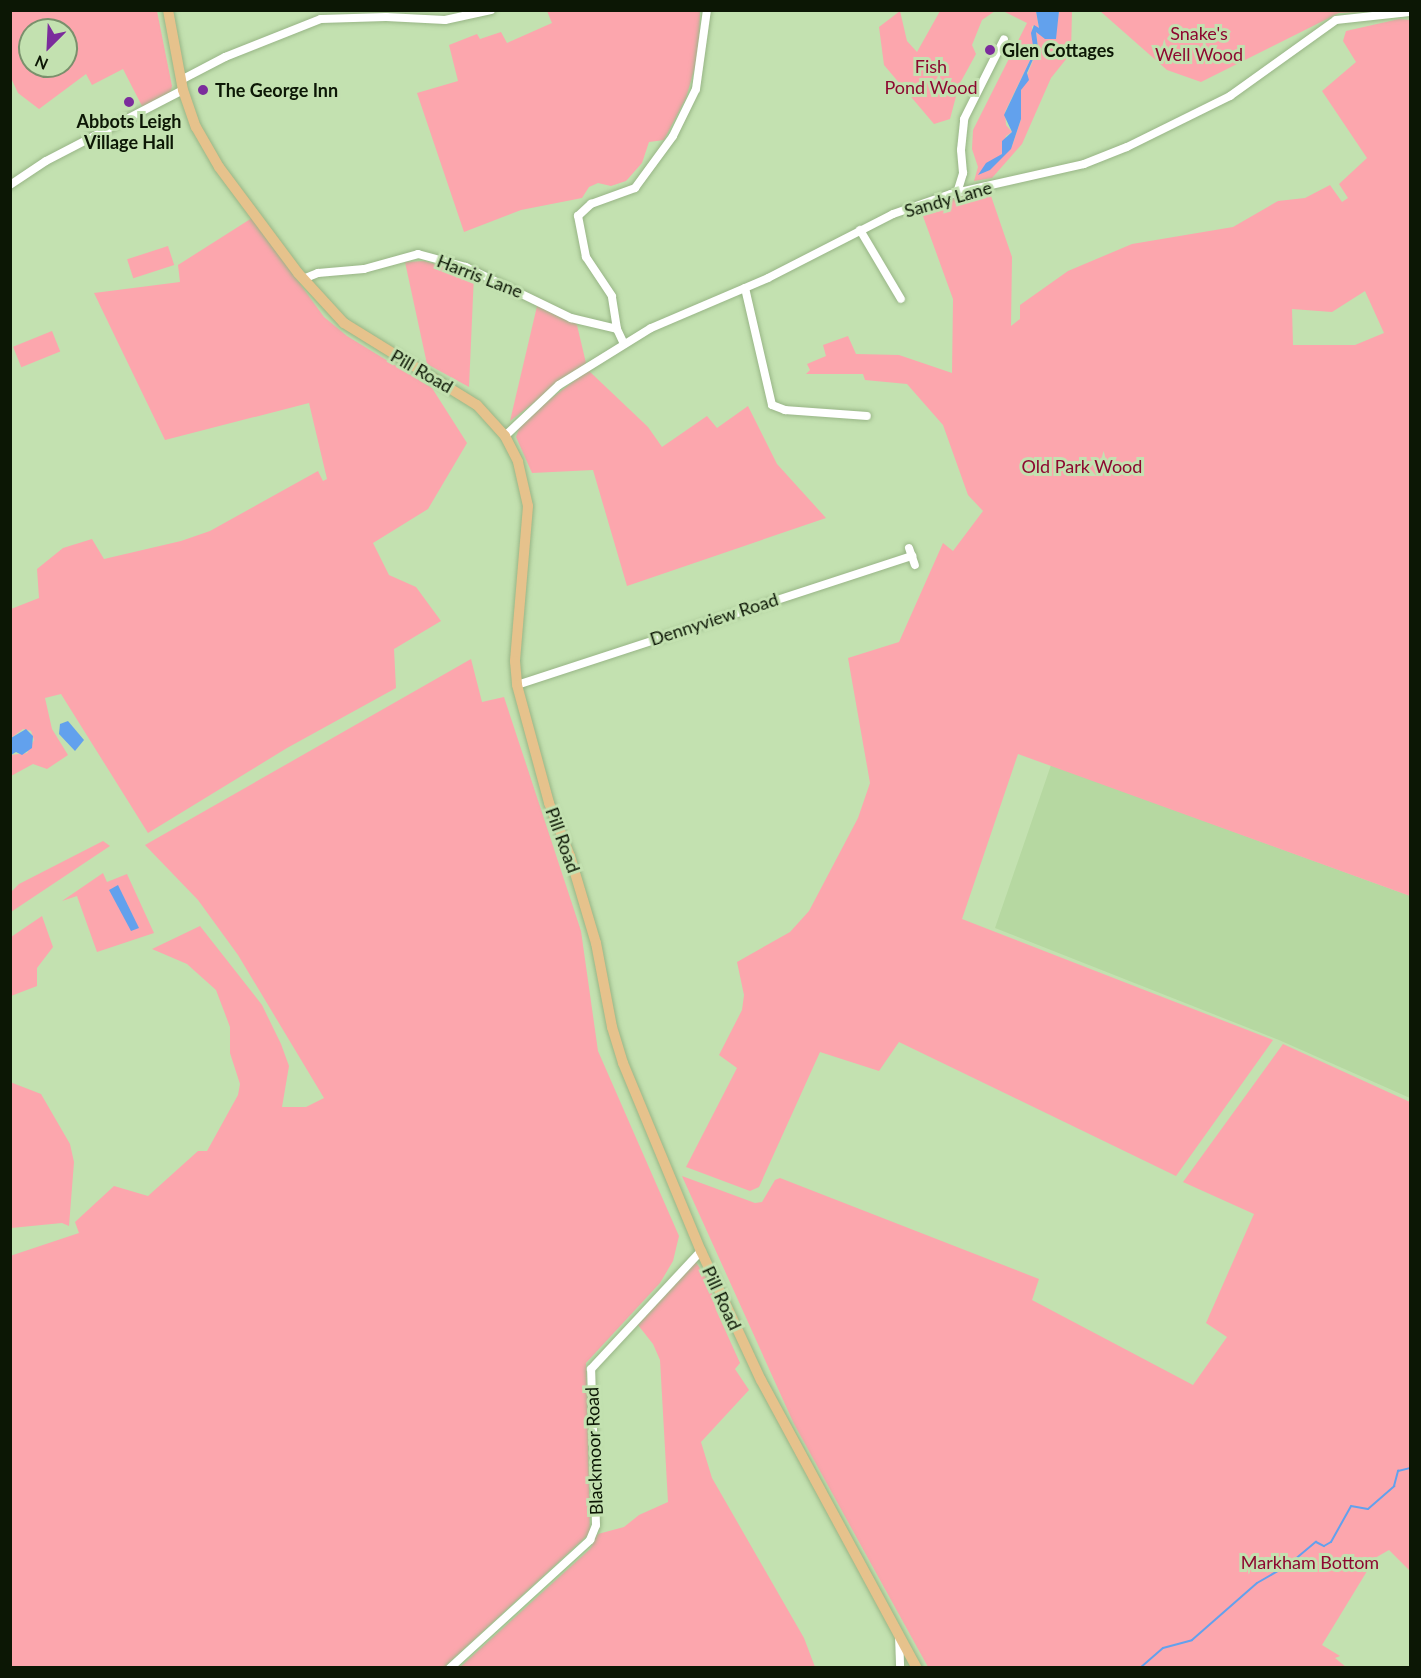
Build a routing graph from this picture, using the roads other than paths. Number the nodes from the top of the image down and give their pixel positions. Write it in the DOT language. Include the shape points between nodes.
graph roads {
  1 [pos="168,10"];
  2 [pos="490,10"];
  3 [pos="707,10"];
  4 [pos="1410,12"];
  5 [pos="358,14"];
  6 [pos="1004,39"];
  7 [pos="182,85"];
  8 [pos="10,185"];
  9 [pos="957,193"];
  10 [pos="860,230"];
  11 [pos="303,279"];
  12 [pos="745,288"];
  13 [pos="901,299"];
  14 [pos="617,329"];
  15 [pos="624,344"];
  16 [pos="867,416"];
  17 [pos="505,436"];
  18 [pos="915,565"];
  19 [pos="518,685"];
  20 [pos="701,1251"];
  21 [pos="899,1635"];
  22 [pos="916,1666"];
  23 [pos="450,1668"];
  24 [pos="902,1668"];
  1 -- 7 [label="main road, Pill Road"];
  2 -- 5 [label="street" via="445,20"];
  3 -- 14 [label="street" via="696,89 673,136 635,188 591,204 578,216 586,257 612,296"];
  4 -- 9 [label="street, Sandy Lane" via="1336,20 1230,96 1128,147 1084,164"];
  5 -- 7 [label="street" via="321,19 225,57"];
  6 -- 9 [label="street" via="964,120 963,173"];
  7 -- 8 [label="street" via="45,161"];
  7 -- 11 [label="main road, Pill Road" via="196,127 219,167"];
  9 -- 10 [label="street, Sandy Lane" via="921,203"];
  10 -- 12 [label="street, Sandy Lane"];
  10 -- 13 [label="street"];
  11 -- 14 [label="street, Harris Lane" via="318,273 364,269 418,254 466,267 571,318"];
  11 -- 17 [label="main road, Pill Road" via="344,323 477,405"];
  12 -- 15 [label="street, Sandy Lane" via="708,301"];
  12 -- 16 [label="street" via="772,405 785,410"];
  14 -- 15 [label="street"];
  15 -- 17 [label="street, Sandy Lane" via="544,396"];
  17 -- 19 [label="main road, Pill Road" via="522,473 528,506 515,661"];
  18 -- 19 [label="street, Dennyview Road" via="911,552"];
  19 -- 20 [label="main road, Pill Road" via="549,803 594,933 623,1063"];
  20 -- 21 [label="main road, Pill Road" via="781,1420"];
  20 -- 23 [label="street, Blackmoor Road" via="591,1369 596,1525 590,1540"];
  21 -- 22 [label="main road"];
  21 -- 24 [label="street, Pill Road"];
  22 -- 24 [label="street, Pill Road"];
}
